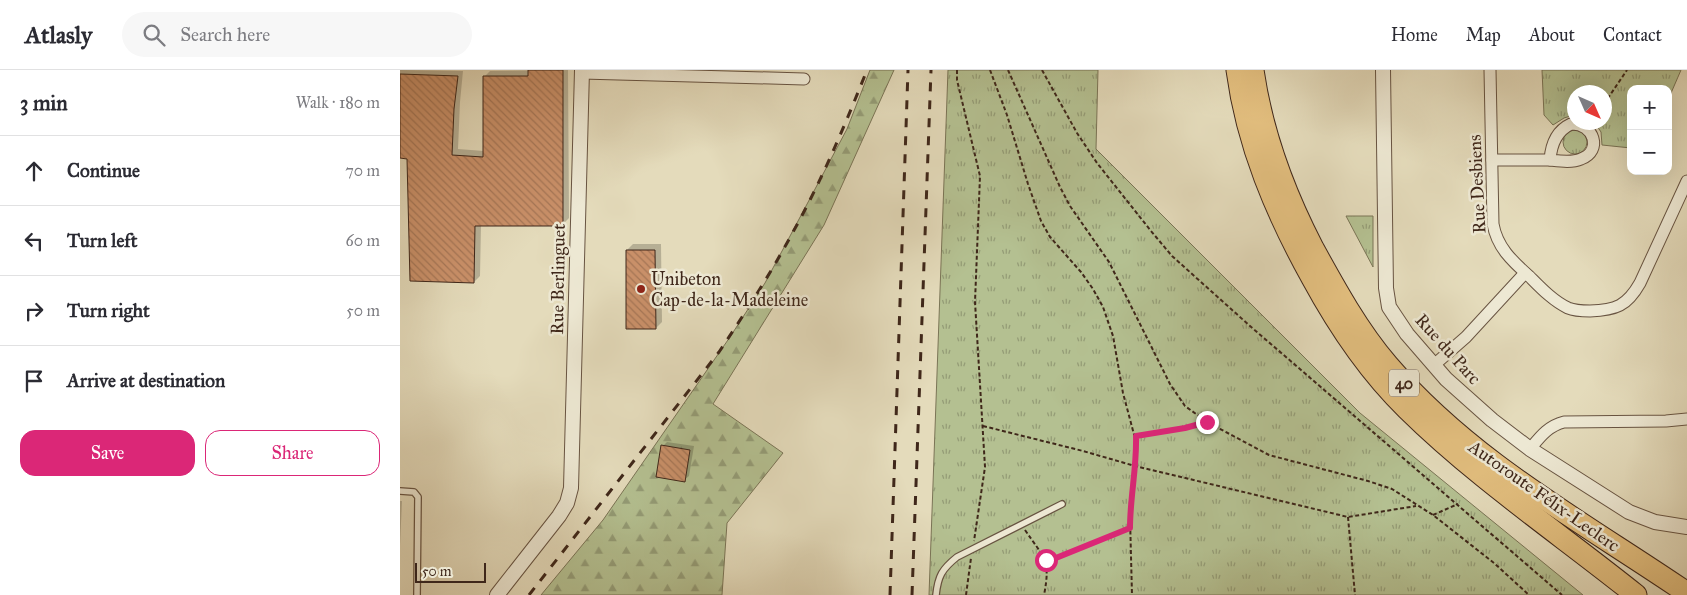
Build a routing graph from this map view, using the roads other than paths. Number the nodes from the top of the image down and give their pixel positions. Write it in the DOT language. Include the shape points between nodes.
graph roads {
  1 [pos="1237,70"];
  2 [pos="1253,70"];
  3 [pos="1383,70"];
  4 [pos="1490,70"];
  5 [pos="582,71"];
  6 [pos="804,79"];
  7 [pos="1492,160"];
  8 [pos="1550,160"];
  9 [pos="1687,181"];
  10 [pos="1682,206"];
  11 [pos="1525,273"];
  12 [pos="1434,365"];
  13 [pos="1687,418"];
  14 [pos="1530,450"];
  15 [pos="400,491"];
  16 [pos="1062,504"];
  17 [pos="1687,527"];
  18 [pos="1687,593"];
  19 [pos="417,595"];
  20 [pos="497,595"];
  21 [pos="936,595"];
  22 [pos="1636,595"];
  1 -- 22 [label="highway, Autoroute Félix-Leclerc / 40" via="1250,134 1280,217 1328,308 1364,360 1406,408 1444,443"];
  2 -- 18 [label="highway, Autoroute Félix-Leclerc / 40" via="1263,120 1291,202 1357,324 1388,365 1441,419 1500,468"];
  3 -- 12 [label="street, Rue du Parc" via="1387,298 1389,307 1407,334"];
  4 -- 7 [label="street, Rue Desbiens"];
  5 -- 6 [label="street"];
  5 -- 20 [label="street, Rue Berlinguet" via="571,488 559,516"];
  7 -- 8 [label="street"];
  7 -- 11 [label="street, Rue Desbiens" via="1496,236 1504,251"];
  9 -- 10 [label="street, Rue Desbiens"];
  10 -- 11 [label="street, Rue Desbiens" via="1640,283 1619,307 1574,310 1560,303"];
  11 -- 12 [label="street" via="1466,338"];
  12 -- 14 [label="street, Rue du Parc" via="1480,410"];
  13 -- 14 [label="street" via="1564,422 1546,431"];
  14 -- 17 [label="street, Rue du Parc" via="1634,515"];
  15 -- 19 [label="lane" via="414,492 418,497"];
  16 -- 21 [label="lane" via="957,557 938,578"];
}
